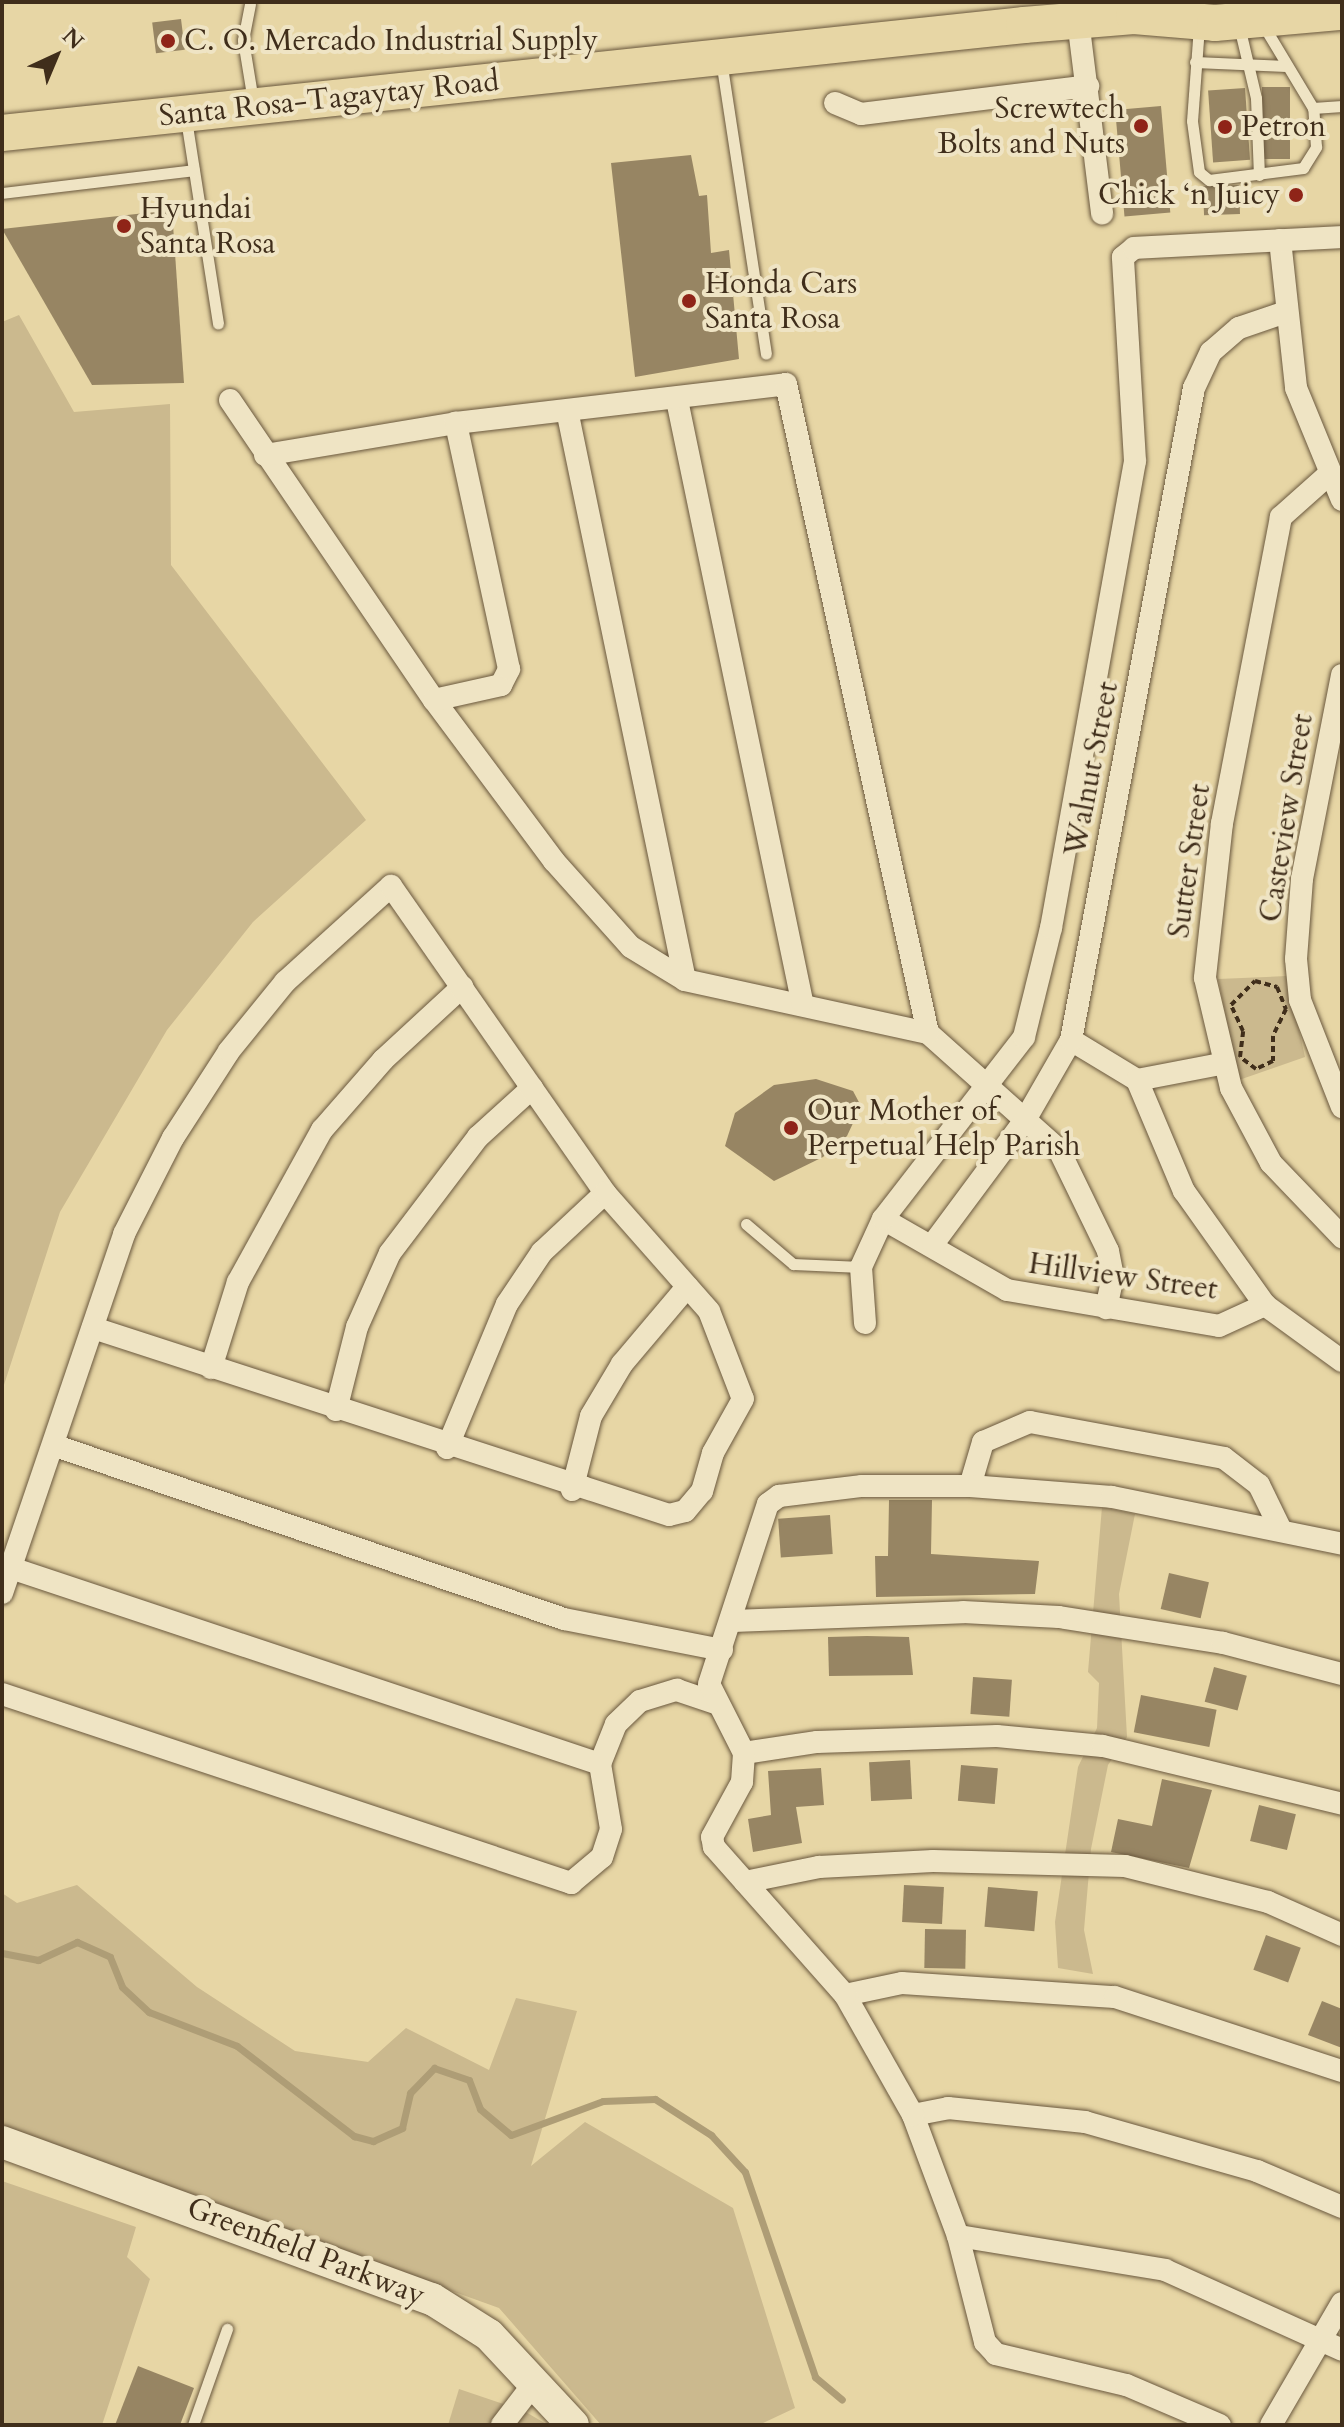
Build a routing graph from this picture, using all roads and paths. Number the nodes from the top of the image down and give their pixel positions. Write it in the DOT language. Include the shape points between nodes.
graph roads {
  1 [pos="250,4"];
  2 [pos="1186,12"];
  3 [pos="1342,12"];
  4 [pos="1078,20"];
  5 [pos="1249,20"];
  6 [pos="720,56"];
  7 [pos="1195,62"];
  8 [pos="1248,63"];
  9 [pos="1286,66"];
  10 [pos="1088,86"];
  11 [pos="835,103"];
  12 [pos="1342,106"];
  13 [pos="254,108"];
  14 [pos="1313,108"];
  15 [pos="185,116"];
  16 [pos="2,133"];
  17 [pos="194,170"];
  18 [pos="1259,175"];
  19 [pos="2,193"];
  20 [pos="1102,214"];
  21 [pos="1342,237"];
  22 [pos="1280,240"];
  23 [pos="1283,313"];
  24 [pos="218,324"];
  25 [pos="766,354"];
  26 [pos="230,400"];
  27 [pos="677,400"];
  28 [pos="568,415"];
  29 [pos="456,423"];
  30 [pos="265,455"];
  31 [pos="1327,476"];
  32 [pos="1342,500"];
  33 [pos="1342,675"];
  34 [pos="434,700"];
  35 [pos="685,980"];
  36 [pos="462,987"];
  37 [pos="802,1001"];
  38 [pos="928,1033"];
  39 [pos="1071,1040"];
  40 [pos="1220,1064"];
  41 [pos="1261,1068"];
  42 [pos="1137,1080"];
  43 [pos="990,1081"];
  44 [pos="532,1088"];
  45 [pos="1342,1107"];
  46 [pos="1025,1120"];
  47 [pos="605,1193"];
  48 [pos="883,1219"];
  49 [pos="746,1224"];
  50 [pos="1342,1237"];
  51 [pos="933,1244"];
  52 [pos="861,1267"];
  53 [pos="687,1287"];
  54 [pos="1265,1305"];
  55 [pos="1106,1308"];
  56 [pos="865,1323"];
  57 [pos="93,1328"];
  58 [pos="1342,1361"];
  59 [pos="211,1368"];
  60 [pos="336,1410"];
  61 [pos="53,1445"];
  62 [pos="447,1448"];
  63 [pos="970,1486"];
  64 [pos="572,1490"];
  65 [pos="1280,1528"];
  66 [pos="1342,1544"];
  67 [pos="11,1568"];
  68 [pos="2,1593"];
  69 [pos="733,1621"];
  70 [pos="722,1650"];
  71 [pos="1342,1674"];
  72 [pos="2,1694"];
  73 [pos="715,1703"];
  74 [pos="744,1753"];
  75 [pos="600,1764"];
  76 [pos="1342,1804"];
  77 [pos="745,1882"];
  78 [pos="1342,1935"];
  79 [pos="845,1995"];
  80 [pos="1342,2071"];
  81 [pos="913,2115"];
  82 [pos="2,2142"];
  83 [pos="1342,2207"];
  84 [pos="958,2236"];
  85 [pos="1342,2303"];
  86 [pos="227,2329"];
  87 [pos="1323,2337"];
  88 [pos="1342,2350"];
  89 [pos="535,2382"];
  90 [pos="193,2425"];
  91 [pos="502,2425"];
  92 [pos="573,2425"];
  93 [pos="1220,2425"];
  94 [pos="1271,2425"];
  1 -- 13 [label="lane" via="243,40"];
  2 -- 4 [label="main road, Santa Rosa-Tagaytay Road"];
  2 -- 5 [label="main road, Santa Rosa-Tagaytay Road"];
  2 -- 7 [label="lane"];
  3 -- 5 [label="main road, Santa Rosa-Tagaytay Road"];
  4 -- 6 [label="main road, Santa Rosa-Tagaytay Road" via="1024,19"];
  4 -- 10 [label="street"];
  5 -- 8 [label="lane"];
  5 -- 9 [label="lane"];
  6 -- 13 [label="main road, Santa Rosa-Tagaytay Road"];
  6 -- 25 [label="lane"];
  7 -- 8 [label="lane"];
  7 -- 18 [label="lane" via="1199,172 1209,180"];
  8 -- 9 [label="lane"];
  8 -- 18 [label="lane"];
  9 -- 14 [label="lane"];
  10 -- 11 [label="street" via="861,114"];
  10 -- 20 [label="street"];
  12 -- 14 [label="lane"];
  13 -- 15 [label="main road, Santa Rosa-Tagaytay Road"];
  14 -- 18 [label="lane" via="1311,161"];
  15 -- 16 [label="main road, Santa Rosa-Tagaytay Road"];
  15 -- 17 [label="lane"];
  17 -- 19 [label="lane"];
  17 -- 24 [label="lane"];
  21 -- 22 [label="street"];
  22 -- 23 [label="street"];
  22 -- 43 [label="street" via="1134,248 1123,257 1135,461 1051,928 1024,1037"];
  23 -- 31 [label="street" via="1296,388"];
  23 -- 39 [label="street, Walnut Street" via="1239,328 1211,352 1194,388"];
  26 -- 30 [label="street"];
  27 -- 28 [label="street"];
  27 -- 37 [label="street"];
  27 -- 38 [label="street" via="786,384"];
  28 -- 29 [label="street"];
  28 -- 35 [label="street"];
  29 -- 30 [label="street"];
  29 -- 34 [label="street" via="509,669 501,685"];
  30 -- 34 [label="street"];
  31 -- 32 [label="street"];
  31 -- 40 [label="street, Sutter Street" via="1281,517 1222,823 1205,978"];
  33 -- 45 [label="street, Casteview Street" via="1302,879 1296,959 1300,1000"];
  34 -- 35 [label="street" via="592,905 631,947"];
  35 -- 37 [label="street"];
  36 -- 44 [label="street"];
  36 -- 57 [label="street" via="391,886 327,938 229,1051 173,1138 124,1234"];
  36 -- 59 [label="street" via="322,1130 238,1282"];
  37 -- 38 [label="street"];
  38 -- 43 [label="street"];
  39 -- 42 [label="street"];
  39 -- 46 [label="street, Walnut Street"];
  40 -- 42 [label="street"];
  40 -- 50 [label="street, Sutter Street" via="1271,1163"];
  41 -- 41 [label="path" via="1273,1061 1286,1002 1277,987 1255,981 1235,995 1231,1016 1243,1031 1240,1057"];
  42 -- 54 [label="street" via="1184,1191"];
  43 -- 46 [label="street"];
  43 -- 48 [label="street"];
  44 -- 47 [label="street"];
  44 -- 60 [label="street" via="478,1137 390,1253 357,1327"];
  46 -- 51 [label="street, Walnut Street"];
  46 -- 55 [label="street" via="1059,1150 1108,1251 1113,1276"];
  47 -- 53 [label="street"];
  47 -- 62 [label="street" via="542,1252 507,1304"];
  48 -- 51 [label="street, Hillview Street"];
  48 -- 52 [label="street"];
  49 -- 52 [label="lane" via="793,1264"];
  51 -- 55 [label="street, Hillview Street" via="1007,1290"];
  52 -- 56 [label="street"];
  53 -- 64 [label="street" via="622,1364 591,1416"];
  53 -- 64 [label="street" via="725,1340 743,1399 713,1453 702,1491 685,1511 669,1515"];
  54 -- 55 [label="street, Hillview Street" via="1219,1326"];
  54 -- 58 [label="street"];
  57 -- 59 [label="street"];
  57 -- 61 [label="street"];
  59 -- 60 [label="street"];
  60 -- 62 [label="street"];
  61 -- 67 [label="street"];
  61 -- 70 [label="street" via="564,1619 624,1637"];
  62 -- 64 [label="street"];
  63 -- 65 [label="street" via="1112,1497"];
  63 -- 65 [label="street" via="983,1442 1030,1422 1224,1458 1259,1485"];
  63 -- 69 [label="street" via="862,1486 779,1496 768,1504"];
  65 -- 66 [label="street"];
  67 -- 68 [label="street"];
  67 -- 75 [label="street"];
  69 -- 70 [label="street"];
  69 -- 71 [label="street" via="963,1612 1059,1617 1223,1643"];
  70 -- 73 [label="street" via="709,1684"];
  72 -- 75 [label="street" via="571,1883 602,1857 611,1829"];
  73 -- 74 [label="street"];
  73 -- 75 [label="street" via="677,1690 640,1701 616,1724"];
  74 -- 76 [label="street" via="817,1742 997,1736 1103,1746"];
  74 -- 77 [label="street" via="734,1803 712,1837 719,1857"];
  77 -- 78 [label="street" via="819,1867 933,1861 1125,1866 1268,1902"];
  77 -- 79 [label="street"];
  79 -- 80 [label="street" via="902,1983 1115,1997"];
  79 -- 81 [label="street"];
  81 -- 83 [label="street" via="948,2108 1085,2122 1257,2171"];
  81 -- 84 [label="street"];
  82 -- 89 [label="main road, Greenfield Parkway" via="432,2299 489,2335"];
  84 -- 87 [label="street" via="1165,2270"];
  84 -- 93 [label="street" via="985,2342 996,2354 1126,2385"];
  85 -- 87 [label="street"];
  86 -- 90 [label="lane"];
  87 -- 88 [label="street"];
  87 -- 94 [label="street"];
  89 -- 91 [label="street"];
  89 -- 92 [label="main road, Greenfield Parkway"];
}
